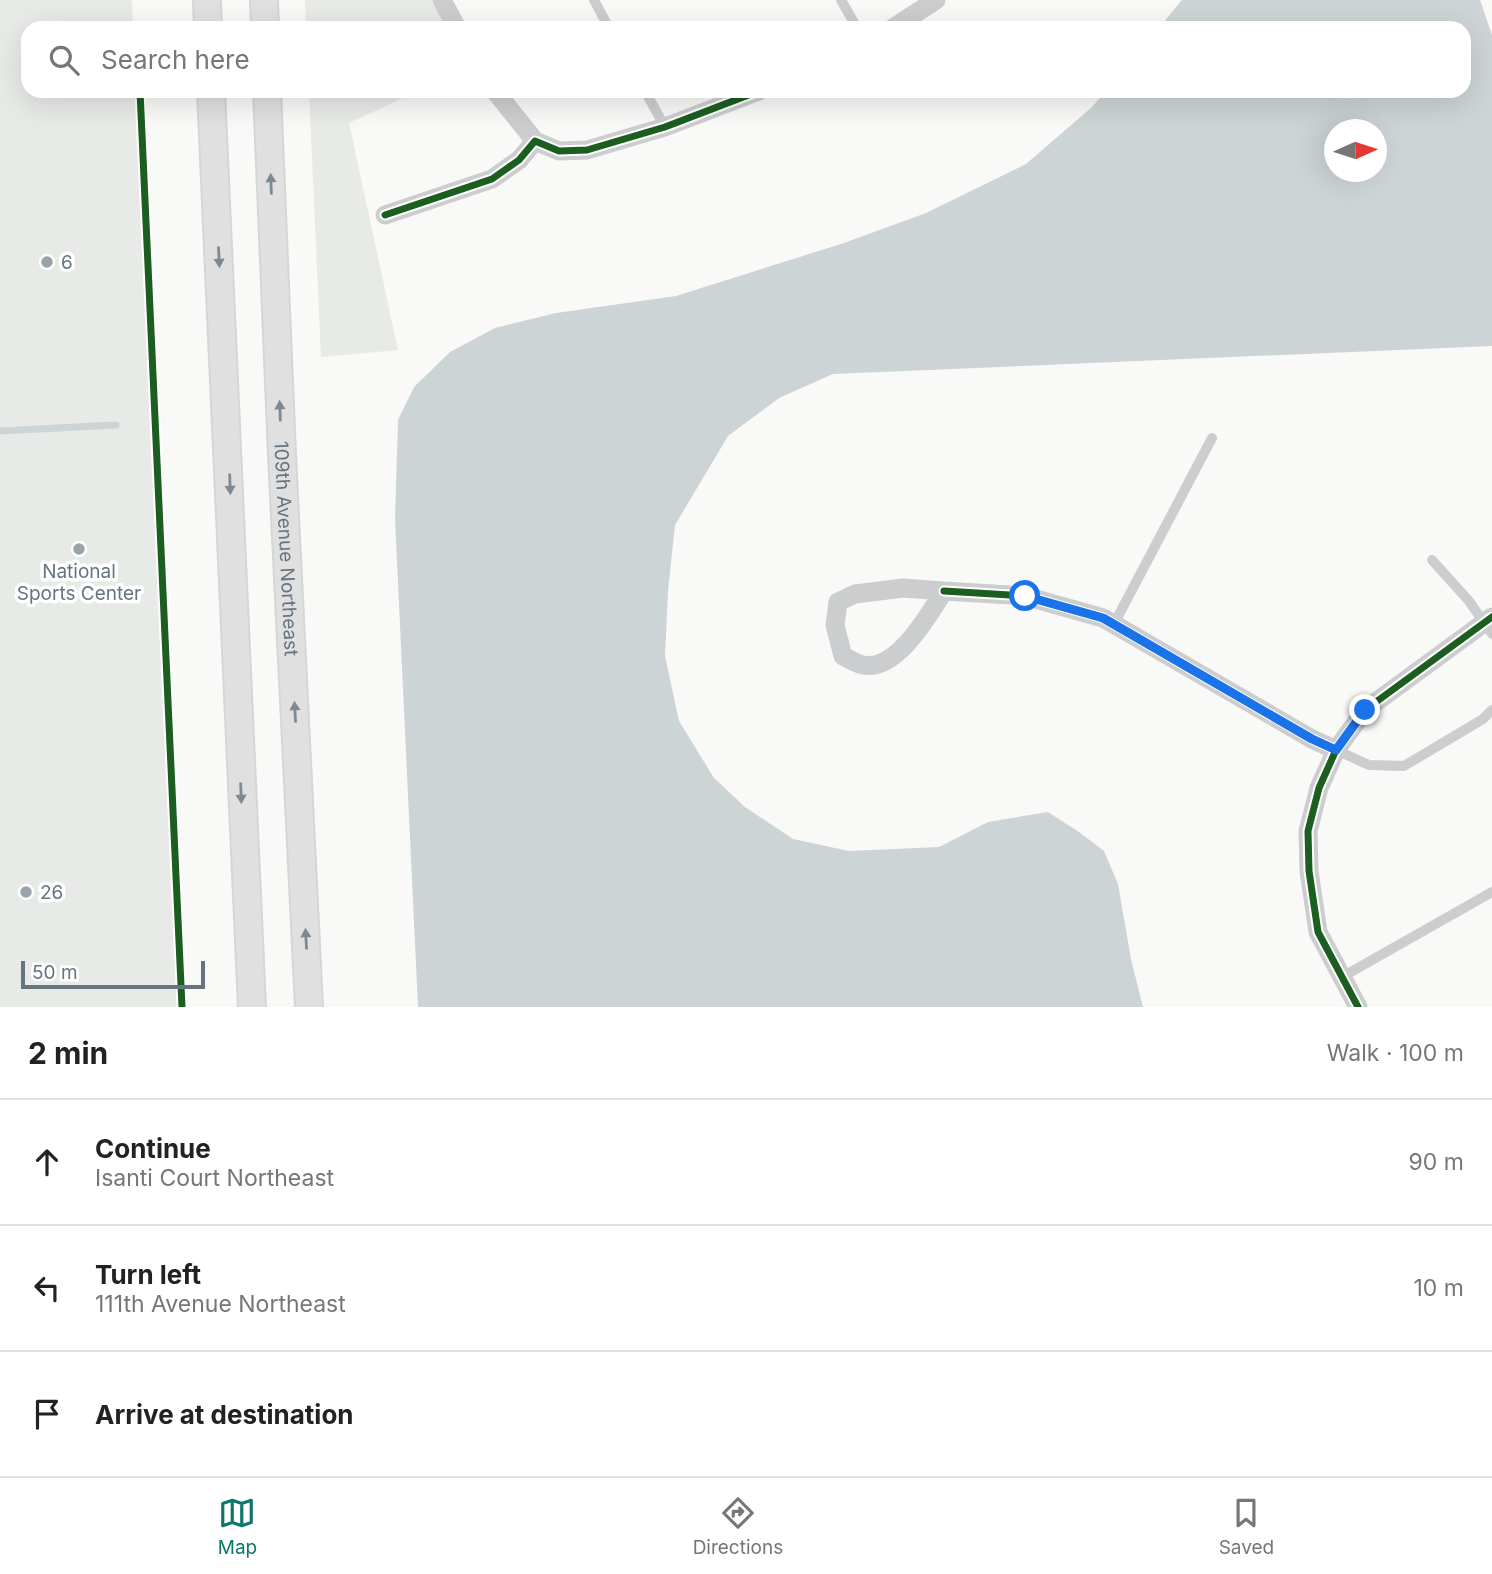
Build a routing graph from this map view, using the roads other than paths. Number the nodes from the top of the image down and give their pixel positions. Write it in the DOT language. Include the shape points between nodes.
graph roads {
  1 [pos="207,0"];
  2 [pos="264,0"];
  3 [pos="442,0"];
  4 [pos="594,0"];
  5 [pos="841,0"];
  6 [pos="936,0"];
  7 [pos="208,21"];
  8 [pos="265,21"];
  9 [pos="453,21"];
  10 [pos="606,21"];
  11 [pos="853,21"];
  12 [pos="904,21"];
  13 [pos="211,98"];
  14 [pos="267,98"];
  15 [pos="501,98"];
  16 [pos="649,98"];
  17 [pos="741,98"];
  18 [pos="666,127"];
  19 [pos="535,141"];
  20 [pos="385,215"];
  21 [pos="1212,439"];
  22 [pos="1432,560"];
  23 [pos="944,591"];
  24 [pos="1114,624"];
  25 [pos="1490,625"];
  26 [pos="1492,710"];
  27 [pos="1336,750"];
  28 [pos="1492,892"];
  29 [pos="1342,977"];
  30 [pos="252,1007"];
  31 [pos="310,1007"];
  32 [pos="1358,1007"];
  1 -- 7 [label="main road"];
  2 -- 8 [label="main road"];
  3 -- 9 [label="street"];
  4 -- 10 [label="lane"];
  5 -- 11 [label="lane"];
  6 -- 12 [label="street"];
  13 -- 30 [label="main road, one-way"];
  31 -- 14 [label="main road, 109th Avenue Northeast, one-way"];
  15 -- 19 [label="street"];
  16 -- 18 [label="lane"];
  17 -- 18 [label="street"];
  18 -- 19 [label="street" via="587,150 559,151"];
  19 -- 20 [label="street" via="519,160 492,179"];
  21 -- 24 [label="lane"];
  22 -- 25 [label="lane"];
  23 -- 23 [label="street" via="903,588 855,594 838,602 835,625 843,656 865,666 890,660 913,637"];
  23 -- 24 [label="street" via="1025,596"];
  24 -- 27 [label="street"];
  25 -- 27 [label="street" via="1365,710"];
  26 -- 27 [label="lane" via="1404,766 1369,765"];
  27 -- 29 [label="street" via="1319,788 1308,831 1309,871 1318,932"];
  28 -- 29 [label="lane"];
  29 -- 32 [label="street"];
}
